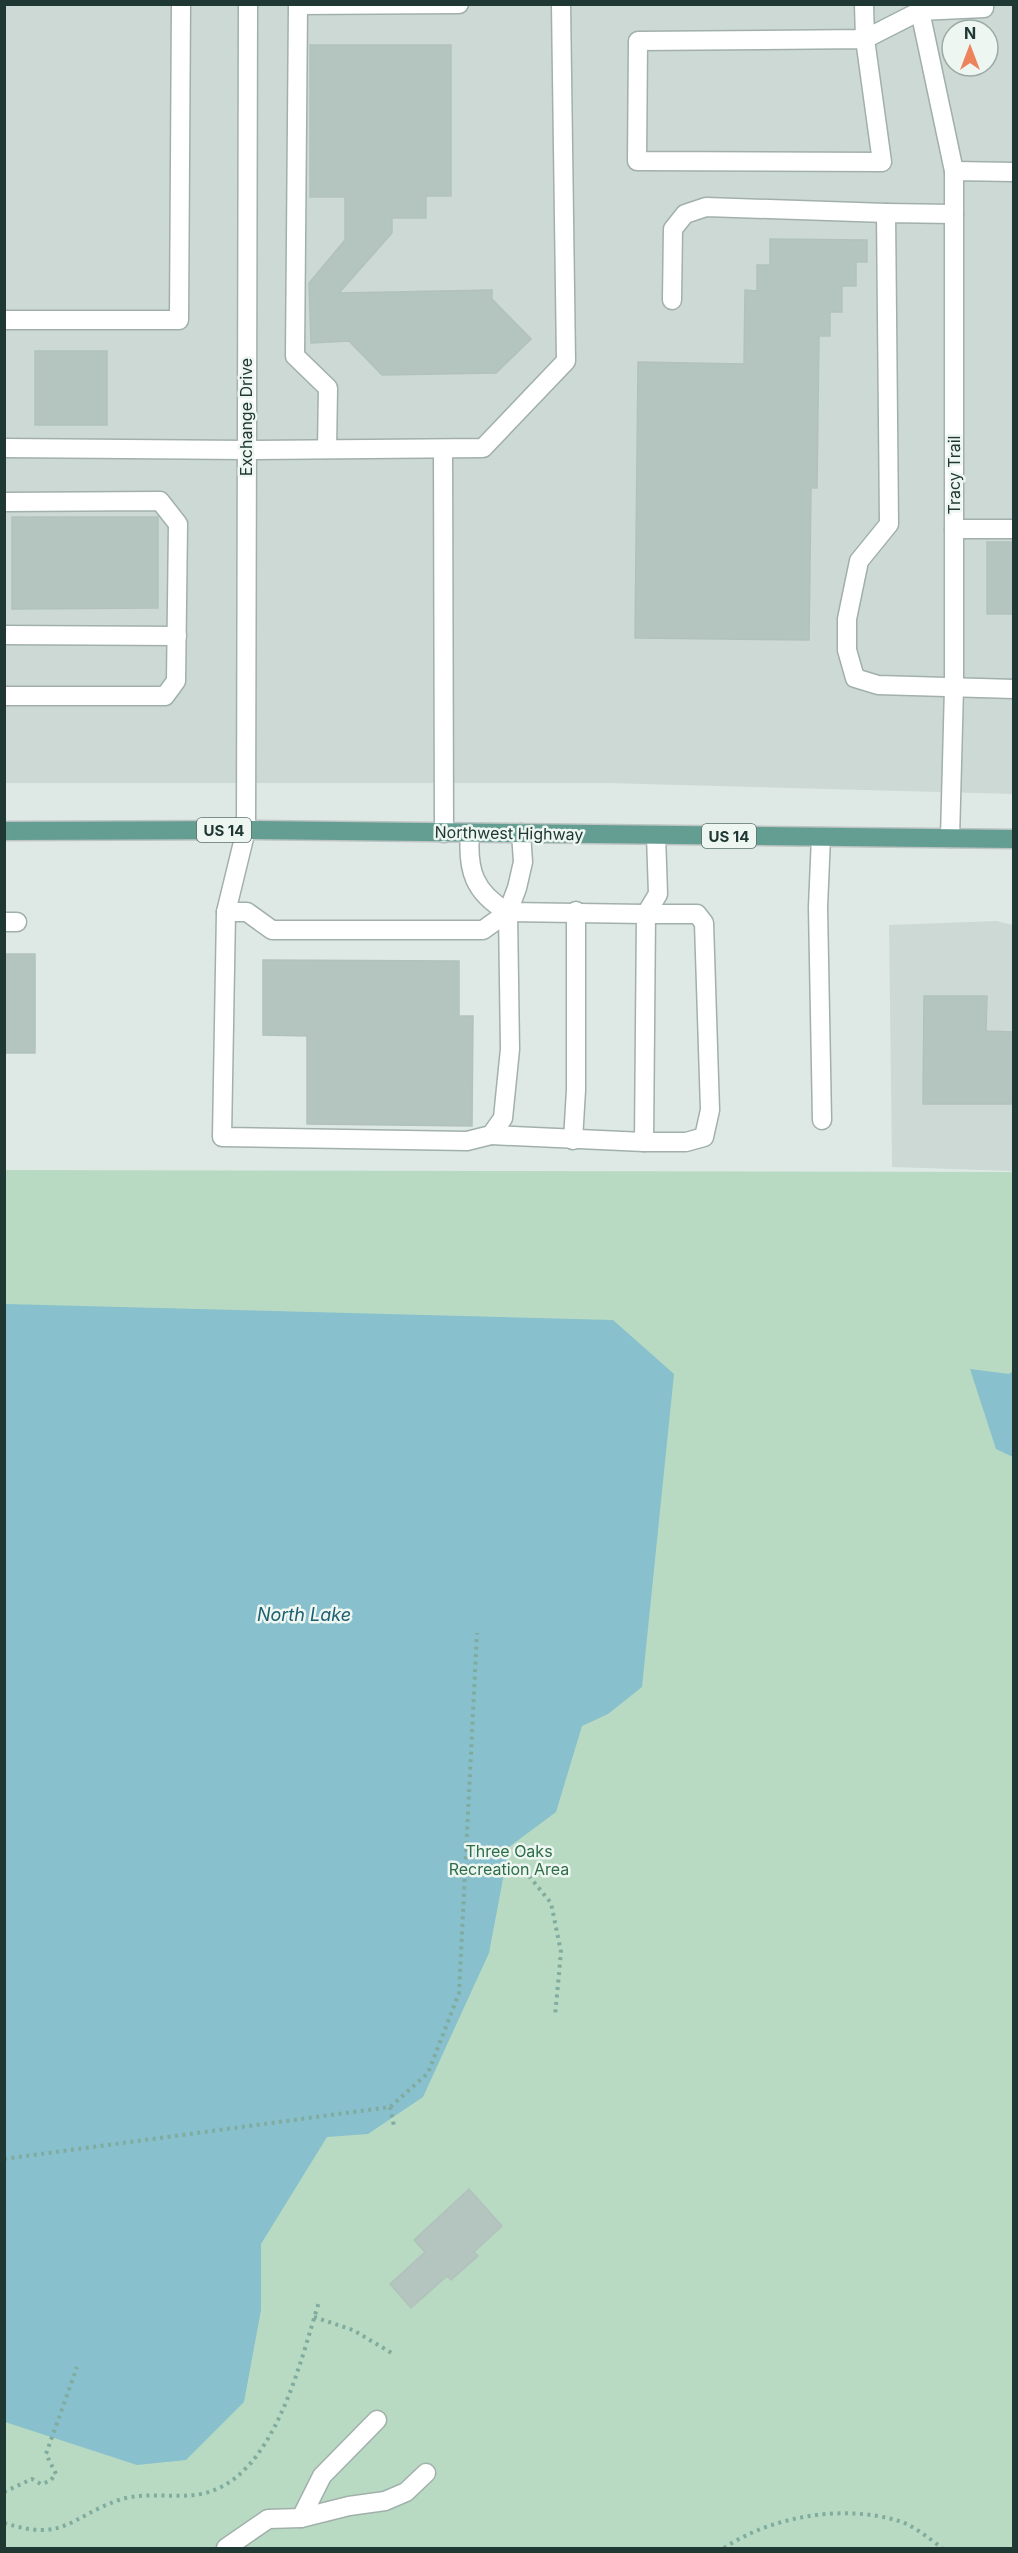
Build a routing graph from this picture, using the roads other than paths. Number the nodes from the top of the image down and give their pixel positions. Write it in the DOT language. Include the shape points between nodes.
graph roads {
  1 [pos="181,4"];
  2 [pos="248,4"];
  3 [pos="459,4"];
  4 [pos="561,4"];
  5 [pos="864,4"];
  6 [pos="984,4"];
  7 [pos="920,11"];
  8 [pos="865,39"];
  9 [pos="954,171"];
  10 [pos="1014,172"];
  11 [pos="886,213"];
  12 [pos="954,214"];
  13 [pos="672,300"];
  14 [pos="4,320"];
  15 [pos="4,448"];
  16 [pos="327,449"];
  17 [pos="443,449"];
  18 [pos="246,450"];
  19 [pos="4,502"];
  20 [pos="954,529"];
  21 [pos="1014,529"];
  22 [pos="4,635"];
  23 [pos="177,636"];
  24 [pos="954,688"];
  25 [pos="1014,689"];
  26 [pos="4,696"];
  27 [pos="246,830"];
  28 [pos="4,831"];
  29 [pos="444,832"];
  30 [pos="470,832"];
  31 [pos="521,833"];
  32 [pos="656,835"];
  33 [pos="821,837"];
  34 [pos="950,838"];
  35 [pos="1014,840"];
  36 [pos="576,911"];
  37 [pos="226,912"];
  38 [pos="508,912"];
  39 [pos="646,914"];
  40 [pos="822,1120"];
  41 [pos="491,1136"];
  42 [pos="573,1140"];
  43 [pos="644,1142"];
  44 [pos="377,2420"];
  45 [pos="426,2473"];
  46 [pos="301,2518"];
  47 [pos="226,2548"];
  1 -- 14 [label="lane" via="179,320"];
  2 -- 18 [label="lane, Exchange Drive"];
  3 -- 16 [label="lane" via="298,5 295,356 328,388"];
  4 -- 17 [label="lane" via="566,361 483,448"];
  5 -- 8 [label="lane"];
  6 -- 7 [label="lane" via="984,8"];
  7 -- 8 [label="lane"];
  7 -- 9 [label="lane, Tracy Trail"];
  8 -- 8 [label="lane" via="882,162 637,161 638,41"];
  9 -- 10 [label="lane"];
  9 -- 12 [label="lane, Tracy Trail"];
  11 -- 12 [label="lane"];
  11 -- 13 [label="lane" via="706,207 685,214 673,229"];
  11 -- 24 [label="lane" via="890,524 859,561 847,619 847,650 855,678 878,685"];
  12 -- 20 [label="lane, Tracy Trail"];
  15 -- 18 [label="lane"];
  16 -- 17 [label="lane"];
  16 -- 18 [label="lane"];
  17 -- 29 [label="lane"];
  18 -- 27 [label="lane, Exchange Drive"];
  19 -- 23 [label="lane" via="160,501 178,524"];
  20 -- 21 [label="lane"];
  20 -- 24 [label="lane, Tracy Trail"];
  22 -- 23 [label="lane"];
  23 -- 26 [label="lane" via="176,681 165,696"];
  24 -- 25 [label="lane"];
  24 -- 34 [label="lane, Tracy Trail"];
  27 -- 28 [label="main road, Northwest Highway / US 14"];
  27 -- 29 [label="main road, Northwest Highway / US 14"];
  27 -- 37 [label="lane, Exchange Drive"];
  29 -- 30 [label="main road, Northwest Highway / US 14"];
  30 -- 31 [label="main road, Northwest Highway / US 14"];
  30 -- 38 [label="lane" via="468,860 478,883 490,902"];
  31 -- 32 [label="main road, Northwest Highway / US 14"];
  31 -- 38 [label="lane" via="523,862"];
  32 -- 33 [label="main road, Northwest Highway / US 14"];
  32 -- 39 [label="lane" via="658,894"];
  33 -- 34 [label="main road, Northwest Highway / US 14"];
  33 -- 40 [label="lane" via="818,907"];
  34 -- 35 [label="main road, Northwest Highway / US 14"];
  36 -- 38 [label="lane"];
  36 -- 39 [label="lane"];
  36 -- 42 [label="lane"];
  37 -- 38 [label="lane" via="247,912 272,930 483,930"];
  37 -- 41 [label="lane, Exchange Drive" via="222,1137 467,1141"];
  38 -- 41 [label="lane" via="510,1049 503,1118"];
  39 -- 43 [label="lane"];
  39 -- 43 [label="lane" via="697,914 704,924 710,1110 704,1137 686,1142"];
  41 -- 42 [label="lane"];
  42 -- 43 [label="lane"];
  44 -- 46 [label="lane" via="322,2476"];
  45 -- 46 [label="lane" via="406,2492 386,2501"];
  46 -- 47 [label="lane" via="268,2519"];
}
